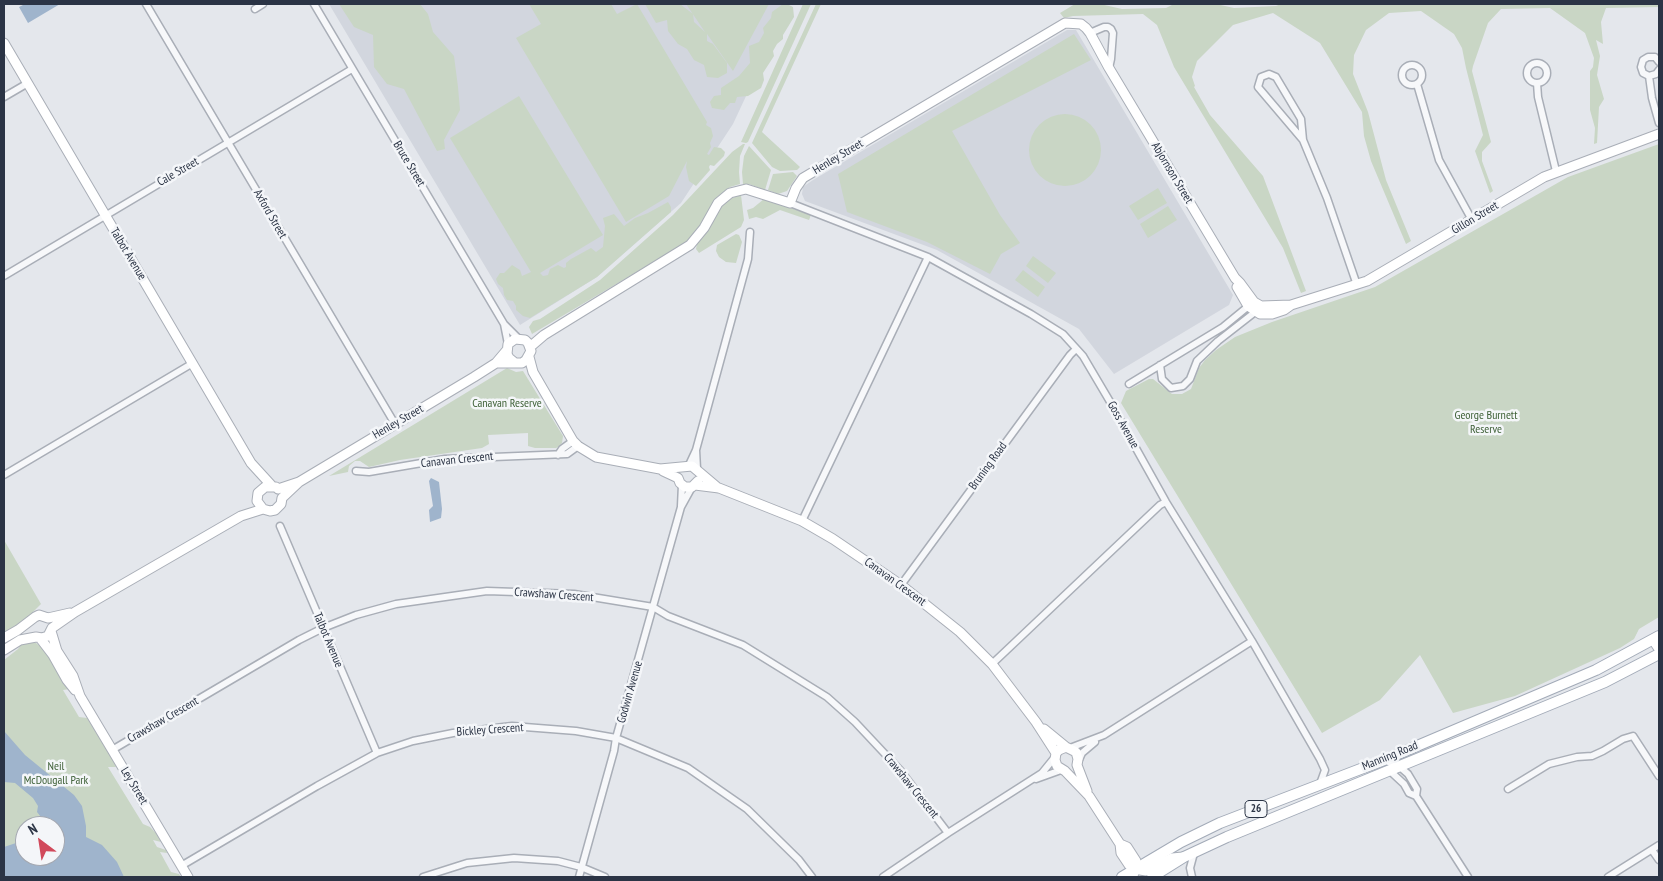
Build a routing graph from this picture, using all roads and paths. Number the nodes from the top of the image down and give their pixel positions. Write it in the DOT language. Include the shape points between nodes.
graph roads {
  1 [pos="146,4"];
  2 [pos="264,4"];
  3 [pos="314,4"];
  4 [pos="255,9"];
  5 [pos="1080,24"];
  6 [pos="1090,33"];
  7 [pos="4,42"];
  8 [pos="1659,62"];
  9 [pos="1109,68"];
  10 [pos="352,69"];
  11 [pos="1659,70"];
  12 [pos="1649,76"];
  13 [pos="28,82"];
  14 [pos="1537,83"];
  15 [pos="1417,84"];
  16 [pos="4,97"];
  17 [pos="1659,123"];
  18 [pos="1659,134"];
  19 [pos="1303,140"];
  20 [pos="228,142"];
  21 [pos="1556,171"];
  22 [pos="790,203"];
  23 [pos="105,216"];
  24 [pos="1472,220"];
  25 [pos="750,232"];
  26 [pos="928,257"];
  27 [pos="4,276"];
  28 [pos="1357,285"];
  29 [pos="1255,307"];
  30 [pos="504,324"];
  31 [pos="525,342"];
  32 [pos="508,347"];
  33 [pos="1076,349"];
  34 [pos="522,361"];
  35 [pos="193,363"];
  36 [pos="496,363"];
  37 [pos="1160,365"];
  38 [pos="1129,384"];
  39 [pos="395,424"];
  40 [pos="575,443"];
  41 [pos="253,466"];
  42 [pos="660,469"];
  43 [pos="692,469"];
  44 [pos="356,471"];
  45 [pos="4,475"];
  46 [pos="299,482"];
  47 [pos="680,482"];
  48 [pos="694,486"];
  49 [pos="275,487"];
  50 [pos="719,488"];
  51 [pos="260,491"];
  52 [pos="282,498"];
  53 [pos="257,501"];
  54 [pos="1166,502"];
  55 [pos="681,507"];
  56 [pos="263,509"];
  57 [pos="240,516"];
  58 [pos="802,521"];
  59 [pos="280,526"];
  60 [pos="901,585"];
  61 [pos="653,607"];
  62 [pos="75,612"];
  63 [pos="48,618"];
  64 [pos="31,621"];
  65 [pos="323,628"];
  66 [pos="52,630"];
  67 [pos="38,637"];
  68 [pos="4,638"];
  69 [pos="1656,638"];
  70 [pos="1252,641"];
  71 [pos="1659,649"];
  72 [pos="4,650"];
  73 [pos="1659,654"];
  74 [pos="992,664"];
  75 [pos="80,696"];
  76 [pos="1036,722"];
  77 [pos="1104,734"];
  78 [pos="616,738"];
  79 [pos="1068,748"];
  80 [pos="112,750"];
  81 [pos="377,752"];
  82 [pos="1056,755"];
  83 [pos="1384,760"];
  84 [pos="1077,764"];
  85 [pos="1400,767"];
  86 [pos="1063,770"];
  87 [pos="1390,771"];
  88 [pos="1659,776"];
  89 [pos="1028,782"];
  90 [pos="1320,784"];
  91 [pos="1508,789"];
  92 [pos="1089,796"];
  93 [pos="1416,796"];
  94 [pos="948,833"];
  95 [pos="1659,845"];
  96 [pos="1652,850"];
  97 [pos="1194,853"];
  98 [pos="1184,857"];
  99 [pos="1659,860"];
  100 [pos="181,866"];
  101 [pos="581,867"];
  102 [pos="1134,873"];
  103 [pos="188,877"];
  104 [pos="423,877"];
  105 [pos="579,877"];
  106 [pos="606,877"];
  107 [pos="812,877"];
  108 [pos="883,877"];
  109 [pos="1122,877"];
  110 [pos="1152,877"];
  111 [pos="1192,877"];
  112 [pos="1468,877"];
  113 [pos="1608,877"];
  1 -- 20 [label="street, Axford Street"];
  2 -- 4 [label="street"];
  3 -- 10 [label="street, Bruce Street"];
  5 -- 6 [label="street, Abjornson Street"];
  5 -- 22 [label="street, Henley Street" via="1065,23 803,178"];
  6 -- 9 [label="street, Abjornson Street"];
  6 -- 9 [label="street" via="1104,27 1111,29"];
  7 -- 13 [label="street, Talbot Avenue"];
  8 -- 12 [label="street" via="1651,56 1643,60 1642,71"];
  9 -- 29 [label="street, Abjornson Street" via="1235,278 1236,285"];
  10 -- 20 [label="street, Cale Street"];
  10 -- 30 [label="street, Bruce Street"];
  11 -- 12 [label="street"];
  12 -- 17 [label="street"];
  13 -- 16 [label="street"];
  13 -- 23 [label="street, Talbot Avenue"];
  14 -- 21 [label="street"];
  15 -- 24 [label="street" via="1439,160"];
  18 -- 21 [label="street, Gillon Street"];
  19 -- 19 [label="street" via="1258,88 1261,77 1270,74 1276,77 1301,119"];
  19 -- 28 [label="street"];
  20 -- 23 [label="street, Cale Street"];
  20 -- 39 [label="street, Axford Street"];
  21 -- 24 [label="street, Gillon Street"];
  22 -- 26 [label="street, Goss Avenue"];
  22 -- 31 [label="street" via="746,189 730,193 718,203 690,245 544,335"];
  23 -- 27 [label="street, Cale Street"];
  23 -- 35 [label="street, Talbot Avenue"];
  24 -- 28 [label="street, Gillon Street"];
  25 -- 43 [label="street" via="748,259"];
  26 -- 33 [label="street, Goss Avenue" via="1047,324 1063,334"];
  26 -- 58 [label="street"];
  28 -- 29 [label="street, Gillon Street" via="1292,305"];
  29 -- 37 [label="street"];
  29 -- 37 [label="street" via="1197,361 1190,379 1183,386 1171,388 1162,379"];
  30 -- 31 [label="street, Bruce Street"];
  30 -- 32 [label="street, Bruce Street"];
  31 -- 32 [label="street" via="515,339"];
  31 -- 34 [label="street"];
  32 -- 34 [label="street" via="509,358"];
  32 -- 36 [label="street, Henley Street"];
  33 -- 54 [label="street, Goss Avenue" via="1109,400"];
  33 -- 60 [label="street, Bruning Road"];
  34 -- 36 [label="street, Henley Street"];
  34 -- 40 [label="street" via="533,372"];
  35 -- 41 [label="street, Talbot Avenue"];
  35 -- 45 [label="street"];
  36 -- 39 [label="street, Henley Street"];
  37 -- 38 [label="street"];
  39 -- 46 [label="street, Henley Street"];
  40 -- 42 [label="street, Canavan Crescent" via="596,456"];
  40 -- 44 [label="street, Canavan Crescent" via="567,454 445,459 369,472"];
  41 -- 49 [label="street, Talbot Avenue"];
  41 -- 51 [label="street, Talbot Avenue"];
  42 -- 43 [label="street, Canavan Crescent"];
  42 -- 47 [label="street, Canavan Crescent"];
  43 -- 47 [label="street"];
  43 -- 48 [label="street" via="699,480"];
  43 -- 50 [label="street, Canavan Crescent"];
  46 -- 49 [label="street, Henley Street"];
  46 -- 52 [label="street, Henley Street"];
  47 -- 48 [label="street, Canavan Crescent"];
  47 -- 55 [label="street, Godwin Avenue"];
  48 -- 50 [label="street, Canavan Crescent"];
  48 -- 55 [label="street, Godwin Avenue"];
  49 -- 51 [label="street, Henley Street" via="265,487"];
  49 -- 52 [label="street"];
  50 -- 58 [label="street, Canavan Crescent"];
  51 -- 53 [label="street"];
  52 -- 56 [label="street, Henley Street" via="275,510"];
  53 -- 56 [label="street"];
  53 -- 57 [label="street, Henley Street"];
  54 -- 70 [label="street, Goss Avenue"];
  54 -- 74 [label="street"];
  55 -- 61 [label="street, Godwin Avenue"];
  56 -- 57 [label="street, Henley Street"];
  57 -- 62 [label="street, Henley Street"];
  58 -- 60 [label="street, Canavan Crescent"];
  59 -- 65 [label="street, Talbot Avenue"];
  60 -- 74 [label="street, Canavan Crescent" via="960,632"];
  61 -- 65 [label="street, Crawshaw Crescent" via="574,594 487,591 396,604"];
  61 -- 78 [label="street, Godwin Avenue"];
  61 -- 94 [label="street, Crawshaw Crescent" via="743,645 827,697 900,770"];
  62 -- 63 [label="street, Henley Street"];
  62 -- 66 [label="street, Henley Street"];
  63 -- 64 [label="street, Henley Street" via="39,615"];
  63 -- 66 [label="street" via="52,622"];
  64 -- 67 [label="street" via="30,629"];
  64 -- 68 [label="street, Henley Street"];
  65 -- 80 [label="street, Crawshaw Crescent"];
  65 -- 81 [label="street, Talbot Avenue"];
  66 -- 67 [label="street, Henley Street" via="48,636"];
  66 -- 75 [label="street, Ley Street" via="56,651 73,676"];
  67 -- 72 [label="street, Henley Street" via="20,640"];
  67 -- 75 [label="street, Ley Street"];
  69 -- 71 [label="street"];
  69 -- 83 [label="main road, Manning Road / 26" via="1596,670"];
  70 -- 77 [label="street"];
  70 -- 90 [label="street, Goss Avenue" via="1320,759 1325,770"];
  73 -- 85 [label="main road, Manning Road / 26" via="1605,682"];
  74 -- 76 [label="street, Canavan Crescent"];
  75 -- 80 [label="street, Ley Street"];
  76 -- 79 [label="street, Canavan Crescent"];
  76 -- 82 [label="street, Canavan Crescent"];
  77 -- 79 [label="street"];
  77 -- 84 [label="street" via="1082,753"];
  78 -- 81 [label="street, Bickley Crescent" via="512,726 453,733"];
  78 -- 101 [label="street, Godwin Avenue"];
  78 -- 107 [label="street, Bickley Crescent" via="688,768 747,809 800,860"];
  79 -- 82 [label="street" via="1062,748"];
  79 -- 84 [label="street, Canavan Crescent" via="1078,755"];
  80 -- 100 [label="street, Ley Street"];
  81 -- 100 [label="street, Bickley Crescent"];
  82 -- 86 [label="street, Canavan Crescent" via="1055,763"];
  82 -- 89 [label="street" via="1042,772"];
  83 -- 85 [label="street"];
  83 -- 90 [label="main road, Manning Road / 26"];
  84 -- 86 [label="street" via="1072,770"];
  84 -- 92 [label="street, Canavan Crescent"];
  85 -- 87 [label="main road, Manning Road / 26"];
  85 -- 93 [label="street" via="1417,789"];
  86 -- 89 [label="street"];
  86 -- 92 [label="street, Canavan Crescent"];
  87 -- 93 [label="street" via="1409,793"];
  87 -- 97 [label="main road, Manning Road / 26"];
  88 -- 91 [label="street" via="1633,736 1592,756 1550,764"];
  89 -- 94 [label="street"];
  90 -- 102 [label="main road, Manning Road / 26" via="1220,823 1181,842"];
  92 -- 102 [label="street, Canavan Crescent" via="1120,844 1121,853"];
  93 -- 112 [label="street"];
  94 -- 108 [label="street"];
  95 -- 96 [label="street"];
  96 -- 99 [label="street"];
  96 -- 113 [label="street"];
  97 -- 98 [label="main road, Manning Road / 26"];
  97 -- 111 [label="street" via="1190,868"];
  98 -- 102 [label="street" via="1172,858 1146,871"];
  98 -- 110 [label="main road, Manning Road / 26"];
  100 -- 103 [label="street, Ley Street"];
  101 -- 104 [label="street" via="546,859 514,858 467,863"];
  101 -- 105 [label="street, Godwin Avenue"];
  101 -- 106 [label="street"];
  102 -- 109 [label="main road, Manning Road / 26"];
}
